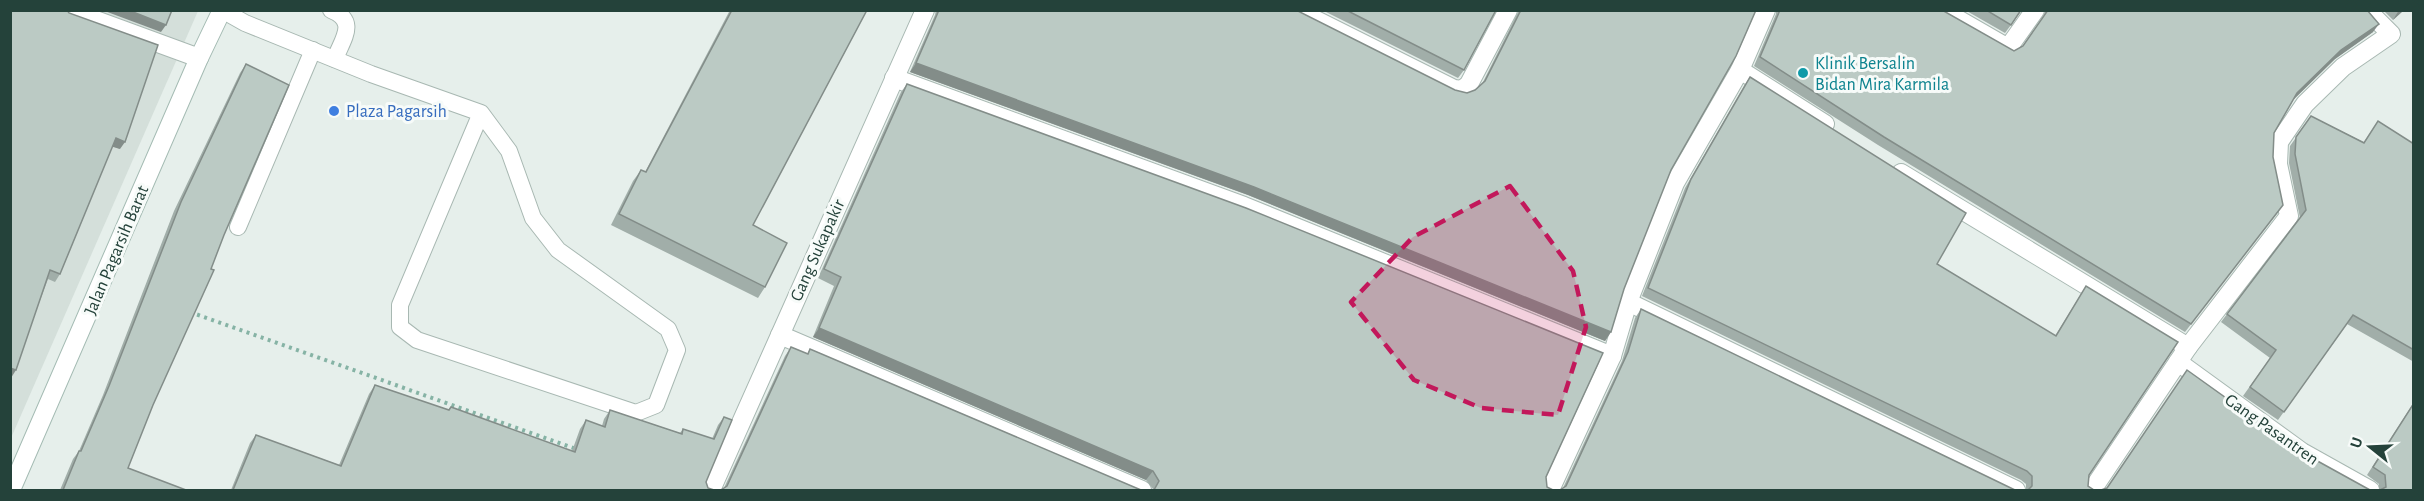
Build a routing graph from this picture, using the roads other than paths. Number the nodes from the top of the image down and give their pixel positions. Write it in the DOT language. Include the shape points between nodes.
graph roads {
  1 [pos="69,10"];
  2 [pos="222,10"];
  3 [pos="331,10"];
  4 [pos="925,10"];
  5 [pos="1296,10"];
  6 [pos="1508,10"];
  7 [pos="1942,10"];
  8 [pos="2035,10"];
  9 [pos="2367,10"];
  10 [pos="1760,12"];
  11 [pos="313,50"];
  12 [pos="199,58"];
  13 [pos="335,59"];
  14 [pos="1740,70"];
  15 [pos="894,78"];
  16 [pos="482,113"];
  17 [pos="1844,136"];
  18 [pos="1882,161"];
  19 [pos="238,227"];
  20 [pos="1628,302"];
  21 [pos="780,335"];
  22 [pos="2188,346"];
  23 [pos="1612,356"];
  24 [pos="2178,362"];
  25 [pos="11,490"];
  26 [pos="711,490"];
  27 [pos="1142,490"];
  28 [pos="1550,490"];
  29 [pos="2016,490"];
  30 [pos="2092,490"];
  31 [pos="2370,490"];
  1 -- 12 [label="street"];
  2 -- 11 [label="lane"];
  2 -- 12 [label="street, Jalan Pagarsih Barat"];
  3 -- 13 [label="lane" via="343,15 347,22"];
  4 -- 15 [label="street, Gang Sukapakir"];
  5 -- 6 [label="street" via="1462,90 1469,84"];
  7 -- 8 [label="street" via="2008,48"];
  9 -- 22 [label="street" via="2391,34 2328,81 2305,104 2279,142 2278,165 2289,216"];
  10 -- 14 [label="street"];
  11 -- 13 [label="lane"];
  11 -- 19 [label="lane"];
  12 -- 25 [label="street, Jalan Pagarsih Barat"];
  13 -- 16 [label="lane"];
  14 -- 17 [label="street"];
  14 -- 20 [label="street" via="1675,183"];
  15 -- 21 [label="street, Gang Sukapakir"];
  15 -- 23 [label="street" via="1244,206"];
  16 -- 16 [label="lane" via="510,151 533,218 558,250 668,329 677,350 656,405 636,413 417,340 400,327 400,305"];
  18 -- 22 [label="street"];
  20 -- 23 [label="street"];
  20 -- 29 [label="street"];
  21 -- 26 [label="street, Gang Sukapakir"];
  21 -- 27 [label="street"];
  22 -- 24 [label="street"];
  23 -- 28 [label="street"];
  24 -- 30 [label="street"];
  24 -- 31 [label="street, Gang Pasantren" via="2302,452"];
}
